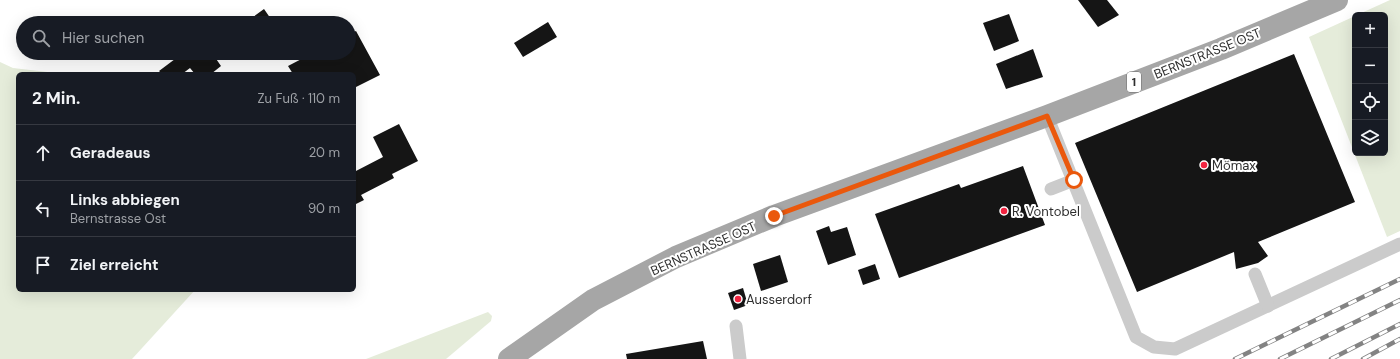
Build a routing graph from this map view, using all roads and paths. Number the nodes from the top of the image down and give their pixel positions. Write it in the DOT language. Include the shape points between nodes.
graph roads {
  1 [pos="1337,0"];
  2 [pos="1047,116"];
  3 [pos="1074,180"];
  4 [pos="1051,189"];
  5 [pos="1400,244"];
  6 [pos="1255,274"];
  7 [pos="1268,306"];
  8 [pos="736,326"];
  9 [pos="1151,353"];
  10 [pos="509,359"];
  11 [pos="740,359"];
  1 -- 2 [label="main road, BERNSTRASSE OST / 1" via="1221,49"];
  2 -- 3 [label="lane"];
  2 -- 10 [label="main road, BERNSTRASSE OST / 1" via="774,216 676,257 593,300"];
  3 -- 4 [label="lane"];
  3 -- 9 [label="lane" via="1136,337"];
  5 -- 7 [label="lane"];
  6 -- 7 [label="lane"];
  7 -- 9 [label="lane" via="1175,349"];
  8 -- 11 [label="lane"];
}
